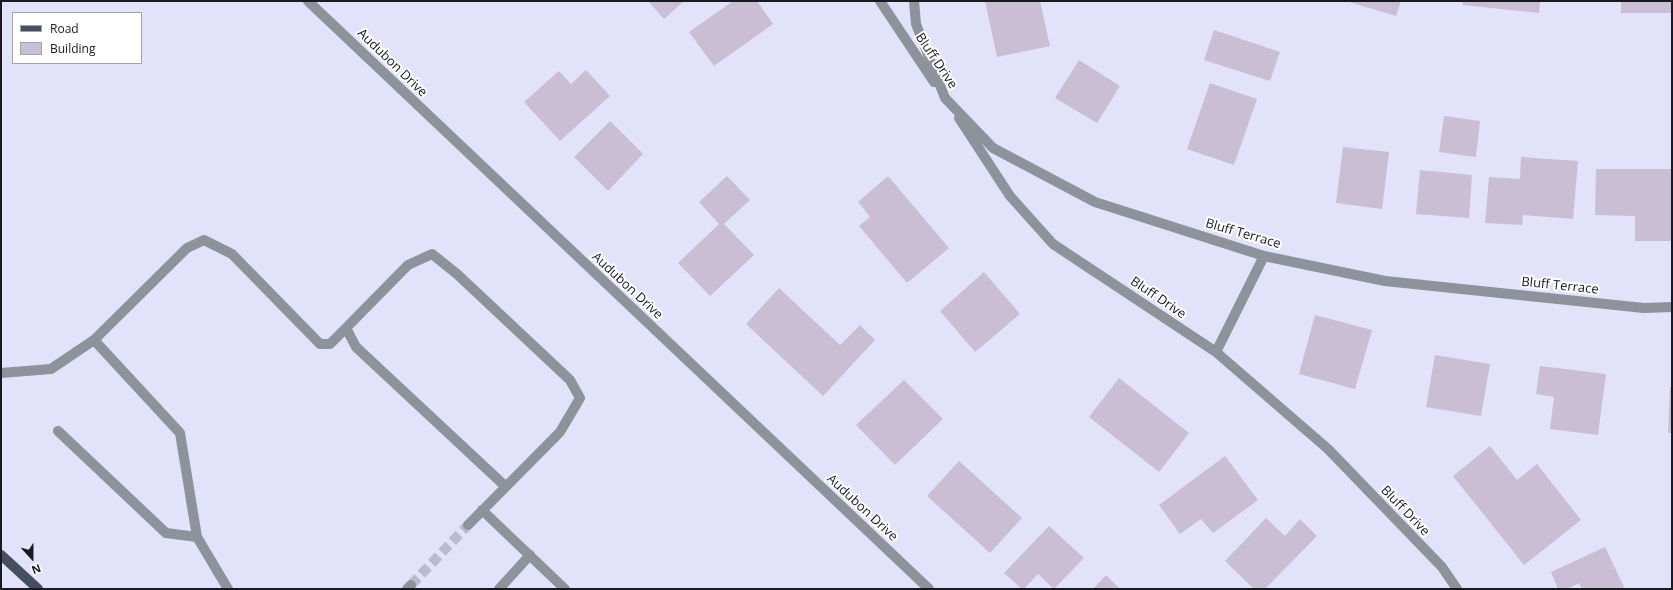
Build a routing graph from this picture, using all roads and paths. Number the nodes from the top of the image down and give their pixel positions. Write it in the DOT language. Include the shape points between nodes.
graph roads {
  1 [pos="308,1"];
  2 [pos="880,1"];
  3 [pos="914,1"];
  4 [pos="945,98"];
  5 [pos="1264,256"];
  6 [pos="1672,307"];
  7 [pos="346,328"];
  8 [pos="94,340"];
  9 [pos="1216,352"];
  10 [pos="1,373"];
  11 [pos="58,431"];
  12 [pos="505,486"];
  13 [pos="482,510"];
  14 [pos="468,525"];
  15 [pos="198,537"];
  16 [pos="1,555"];
  17 [pos="530,555"];
  18 [pos="38,589"];
  19 [pos="228,589"];
  20 [pos="499,589"];
  21 [pos="565,589"];
  22 [pos="929,589"];
  23 [pos="1457,589"];
  1 -- 22 [label="street, Audubon Drive"];
  2 -- 4 [label="street, Bluff Drive"];
  3 -- 4 [label="street, Bluff Terrace" via="916,24"];
  4 -- 5 [label="street, Bluff Terrace" via="993,148 1095,202"];
  4 -- 9 [label="street, Bluff Drive" via="1010,196 1053,244"];
  5 -- 6 [label="street, Bluff Terrace" via="1386,281 1644,308"];
  5 -- 9 [label="street"];
  7 -- 8 [label="street" via="330,344 320,344 232,254 204,240 187,248"];
  7 -- 12 [label="street" via="356,347"];
  7 -- 12 [label="street" via="408,265 432,254 457,274 570,380 580,398 560,432"];
  8 -- 10 [label="street" via="51,369"];
  8 -- 15 [label="street" via="180,433"];
  9 -- 23 [label="street, Bluff Drive" via="1328,449 1442,568"];
  11 -- 15 [label="street" via="166,533"];
  12 -- 13 [label="street"];
  13 -- 14 [label="street"];
  13 -- 17 [label="street"];
  15 -- 19 [label="street"];
  16 -- 18 [label="main road"];
  17 -- 20 [label="street"];
  17 -- 21 [label="street"];
}
